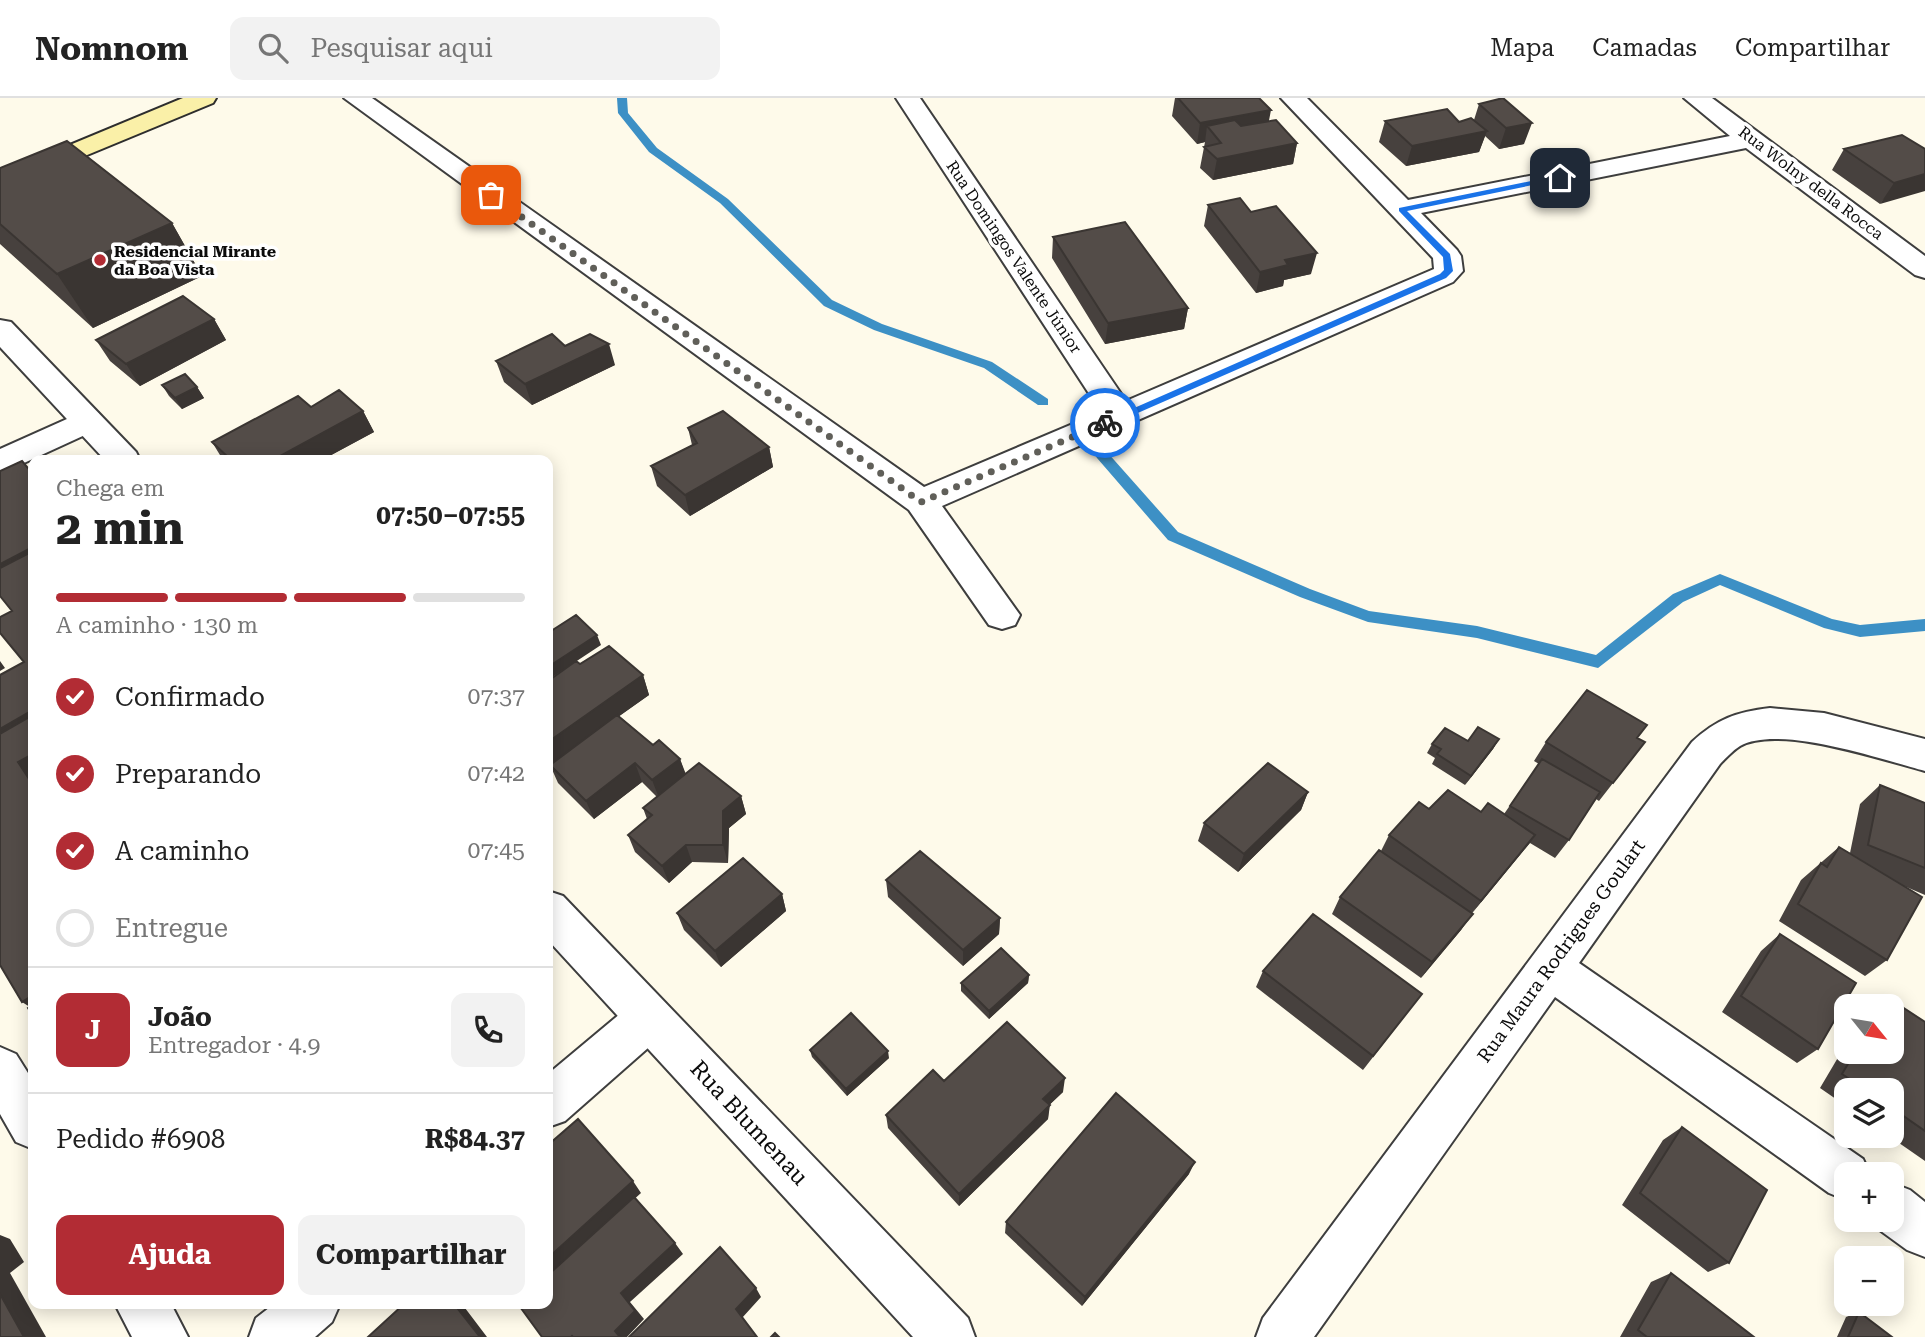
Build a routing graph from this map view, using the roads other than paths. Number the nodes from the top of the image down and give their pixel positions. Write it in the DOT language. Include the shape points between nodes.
graph roads {
  1 [pos="204,98"];
  2 [pos="356,98"];
  3 [pos="908,98"];
  4 [pos="1293,98"];
  5 [pos="1696,98"];
  6 [pos="1751,139"];
  7 [pos="0,183"];
  8 [pos="1402,209"];
  9 [pos="1925,269"];
  10 [pos="0,329"];
  11 [pos="1120,416"];
  12 [pos="87,421"];
  13 [pos="119,455"];
  14 [pos="0,463"];
  15 [pos="921,502"];
  16 [pos="1002,615"];
  17 [pos="1925,755"];
  18 [pos="553,915"];
  19 [pos="1549,967"];
  20 [pos="649,1018"];
  21 [pos="0,1070"];
  22 [pos="553,1100"];
  23 [pos="28,1117"];
  24 [pos="1834,1168"];
  25 [pos="1904,1217"];
  26 [pos="1925,1232"];
  27 [pos="145,1309"];
  28 [pos="308,1309"];
  29 [pos="162,1337"];
  30 [pos="275,1337"];
  31 [pos="949,1337"];
  32 [pos="1282,1337"];
  1 -- 7 [label="main road"];
  2 -- 15 [label="street"];
  3 -- 11 [label="street, Rua Domingos Valente Júnior"];
  4 -- 8 [label="street"];
  5 -- 6 [label="street, Rua Wolny della Rocca"];
  6 -- 8 [label="street"];
  6 -- 9 [label="street, Rua Wolny della Rocca"];
  8 -- 11 [label="street" via="1447,256 1449,271 1443,276"];
  10 -- 12 [label="street"];
  11 -- 15 [label="street"];
  12 -- 13 [label="street"];
  12 -- 14 [label="street"];
  15 -- 16 [label="street"];
  17 -- 19 [label="street, Rua Maura Rodrigues Goulart" via="1787,724 1749,726 1726,735 1706,753"];
  18 -- 20 [label="street, Rua Blumenau"];
  19 -- 24 [label="street"];
  19 -- 32 [label="street, Rua Maura Rodrigues Goulart"];
  20 -- 22 [label="street"];
  20 -- 31 [label="street, Rua Blumenau"];
  21 -- 23 [label="street"];
  25 -- 26 [label="street"];
  27 -- 29 [label="street"];
  28 -- 30 [label="street"];
}
